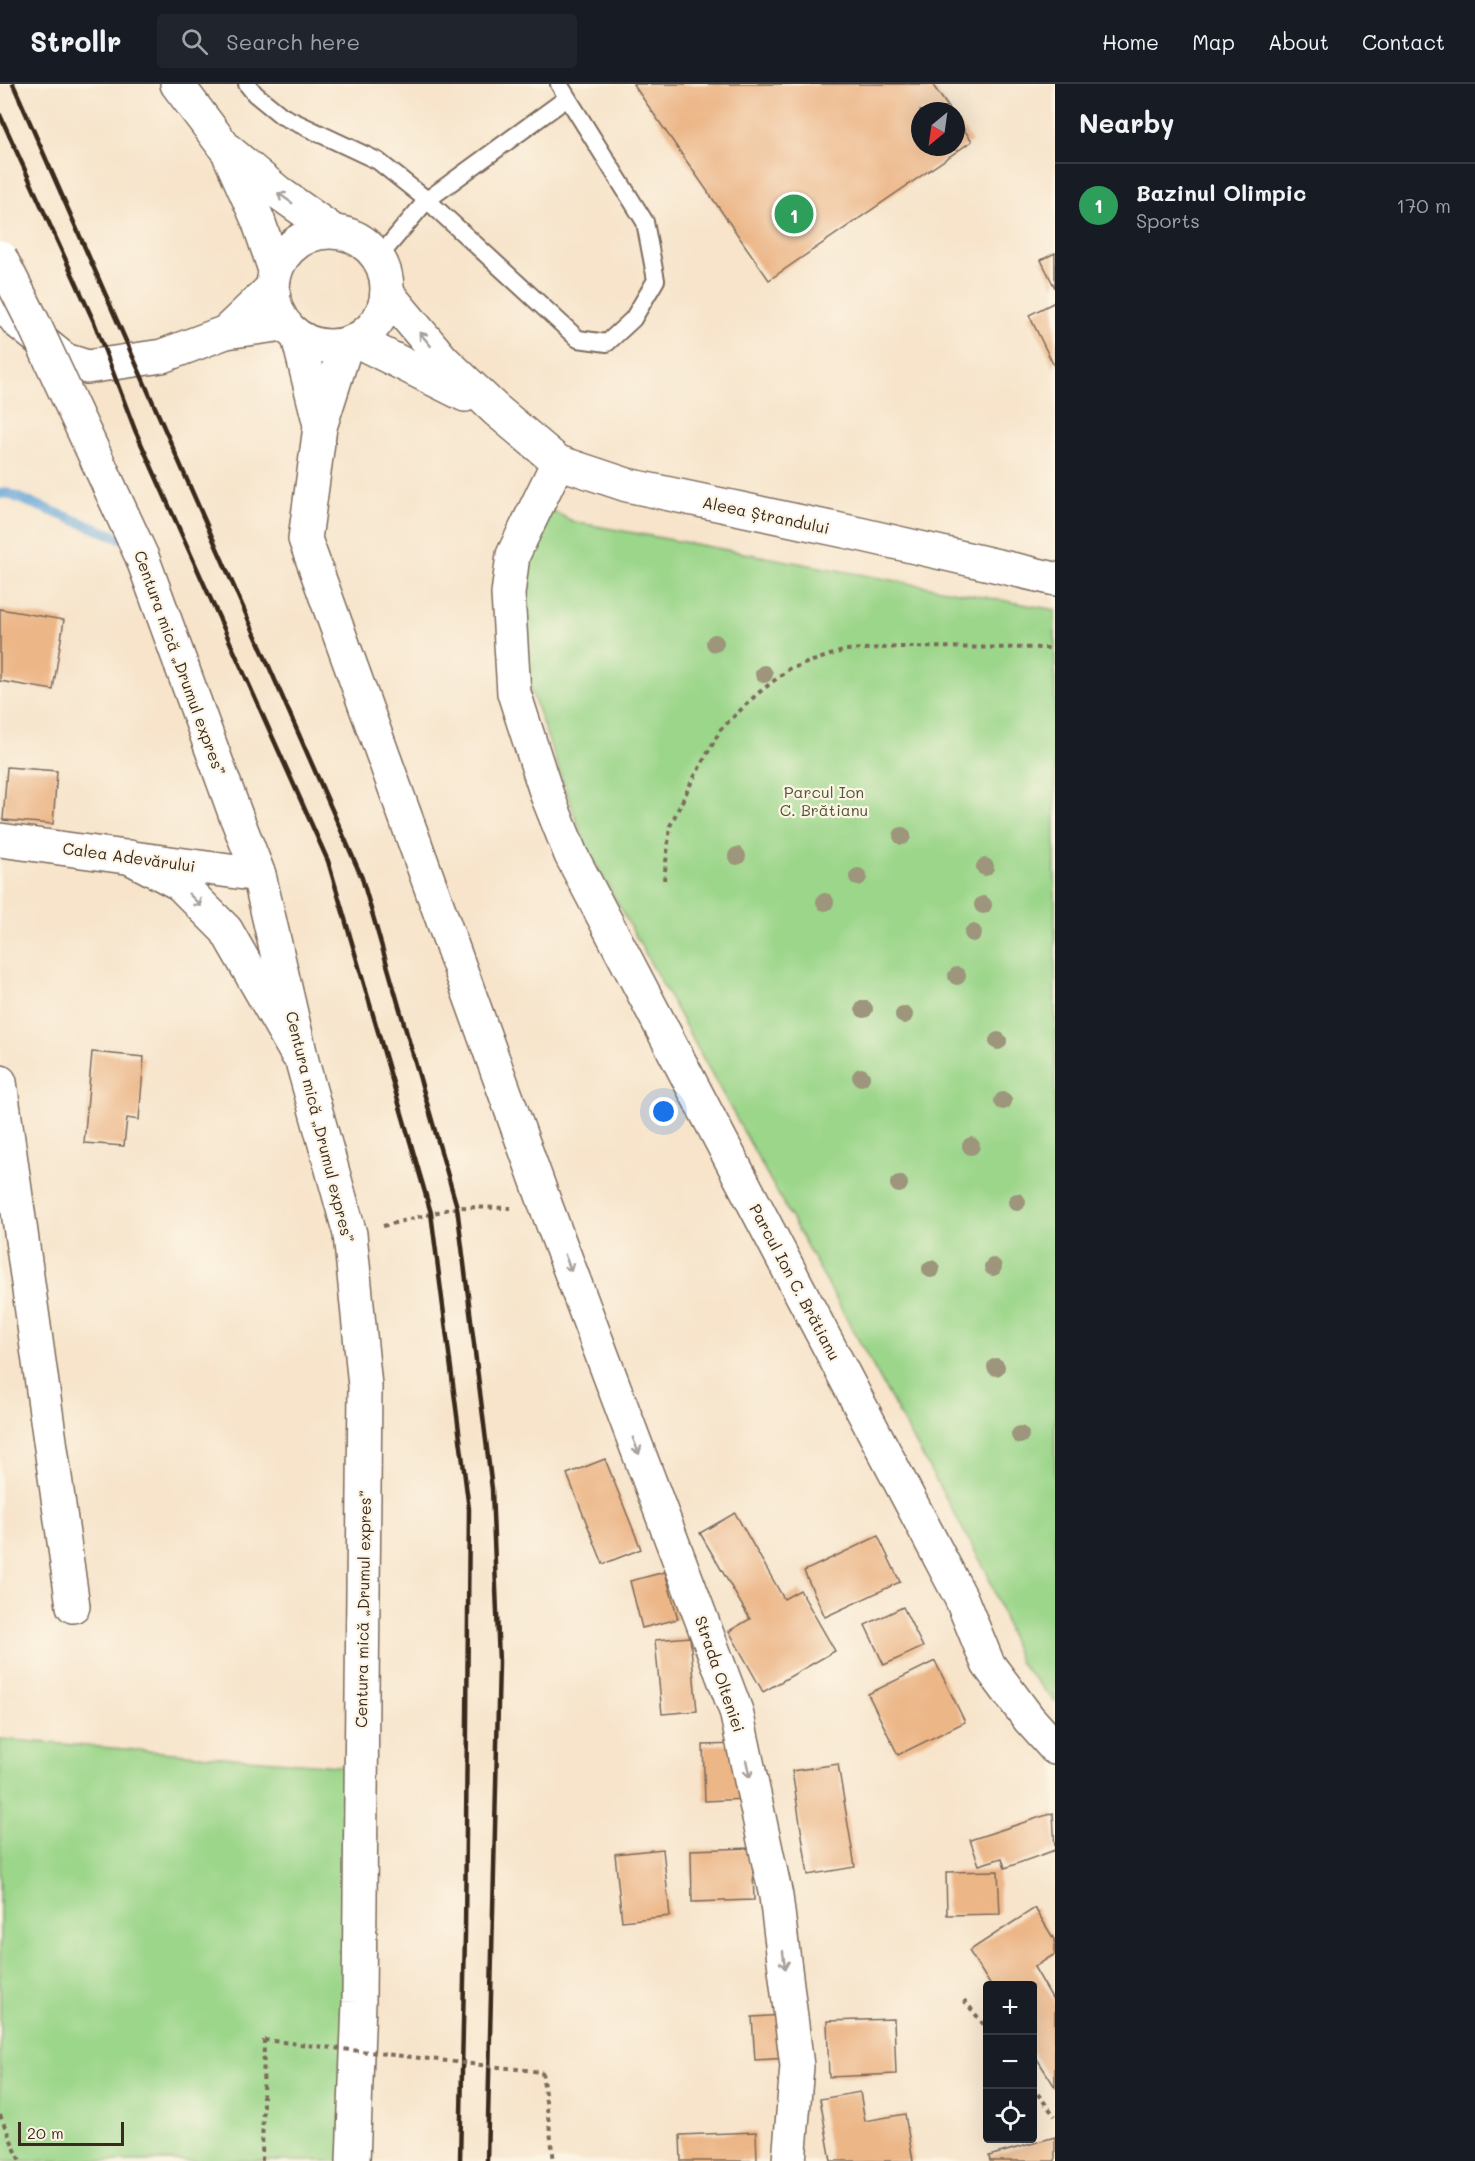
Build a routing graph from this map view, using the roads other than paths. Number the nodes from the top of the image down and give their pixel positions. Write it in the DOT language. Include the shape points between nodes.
graph roads {
  1 [pos="177,84"];
  2 [pos="247,84"];
  3 [pos="563,91"];
  4 [pos="225,148"];
  5 [pos="427,200"];
  6 [pos="333,231"];
  7 [pos="0,257"];
  8 [pos="378,258"];
  9 [pos="273,280"];
  10 [pos="387,292"];
  11 [pos="0,299"];
  12 [pos="291,331"];
  13 [pos="226,332"];
  14 [pos="352,343"];
  15 [pos="496,410"];
  16 [pos="320,427"];
  17 [pos="558,462"];
  18 [pos="1055,579"];
  19 [pos="0,840"];
  20 [pos="129,857"];
  21 [pos="258,875"];
  22 [pos="303,1065"];
  23 [pos="0,1082"];
  24 [pos="73,1606"];
  25 [pos="1055,1748"];
  26 [pos="353,2161"];
  27 [pos="789,2161"];
  1 -- 4 [label="street"];
  2 -- 5 [label="lane" via="282,116 378,160"];
  3 -- 5 [label="lane"];
  3 -- 5 [label="lane" via="645,222 656,280 633,319 607,343 578,339"];
  6 -- 4 [label="street, one-way"];
  4 -- 9 [label="street" via="258,220"];
  5 -- 8 [label="lane"];
  6 -- 8 [label="street" via="358,239"];
  6 -- 9 [label="street" via="315,232 298,239 284,253"];
  7 -- 21 [label="street, Centura mică „Drumul expres”, bridge" via="142,557"];
  8 -- 10 [label="street"];
  9 -- 12 [label="street" via="276,309"];
  9 -- 13 [label="street"];
  10 -- 14 [label="street" via="374,325"];
  15 -- 10 [label="street, Aleea Ștrandului, one-way" via="443,360"];
  11 -- 13 [label="street" via="18,322 66,360 87,367 162,356"];
  12 -- 13 [label="street"];
  12 -- 14 [label="street" via="315,344"];
  12 -- 16 [label="street"];
  14 -- 15 [label="street, Aleea Ștrandului"];
  14 -- 16 [label="street"];
  15 -- 17 [label="street, Aleea Ștrandului"];
  16 -- 27 [label="street, Strada Olteniei, one-way" via="305,539 547,1209 736,1711 776,1896 797,2066"];
  17 -- 18 [label="street, Aleea Ștrandului" via="627,485"];
  17 -- 25 [label="street, Parcul Ion C. Brătianu" via="513,555 508,594 514,693 547,795 571,855 961,1598 988,1665"];
  19 -- 20 [label="street, Calea Adevărului"];
  20 -- 21 [label="street, Calea Adevărului"];
  20 -- 22 [label="street, one-way" via="180,884 226,930"];
  21 -- 22 [label="street, Centura mică „Drumul expres”"];
  22 -- 26 [label="street, Centura mică „Drumul expres”" via="350,1234 365,1386 359,2002"];
  23 -- 24 [label="street"];
}
